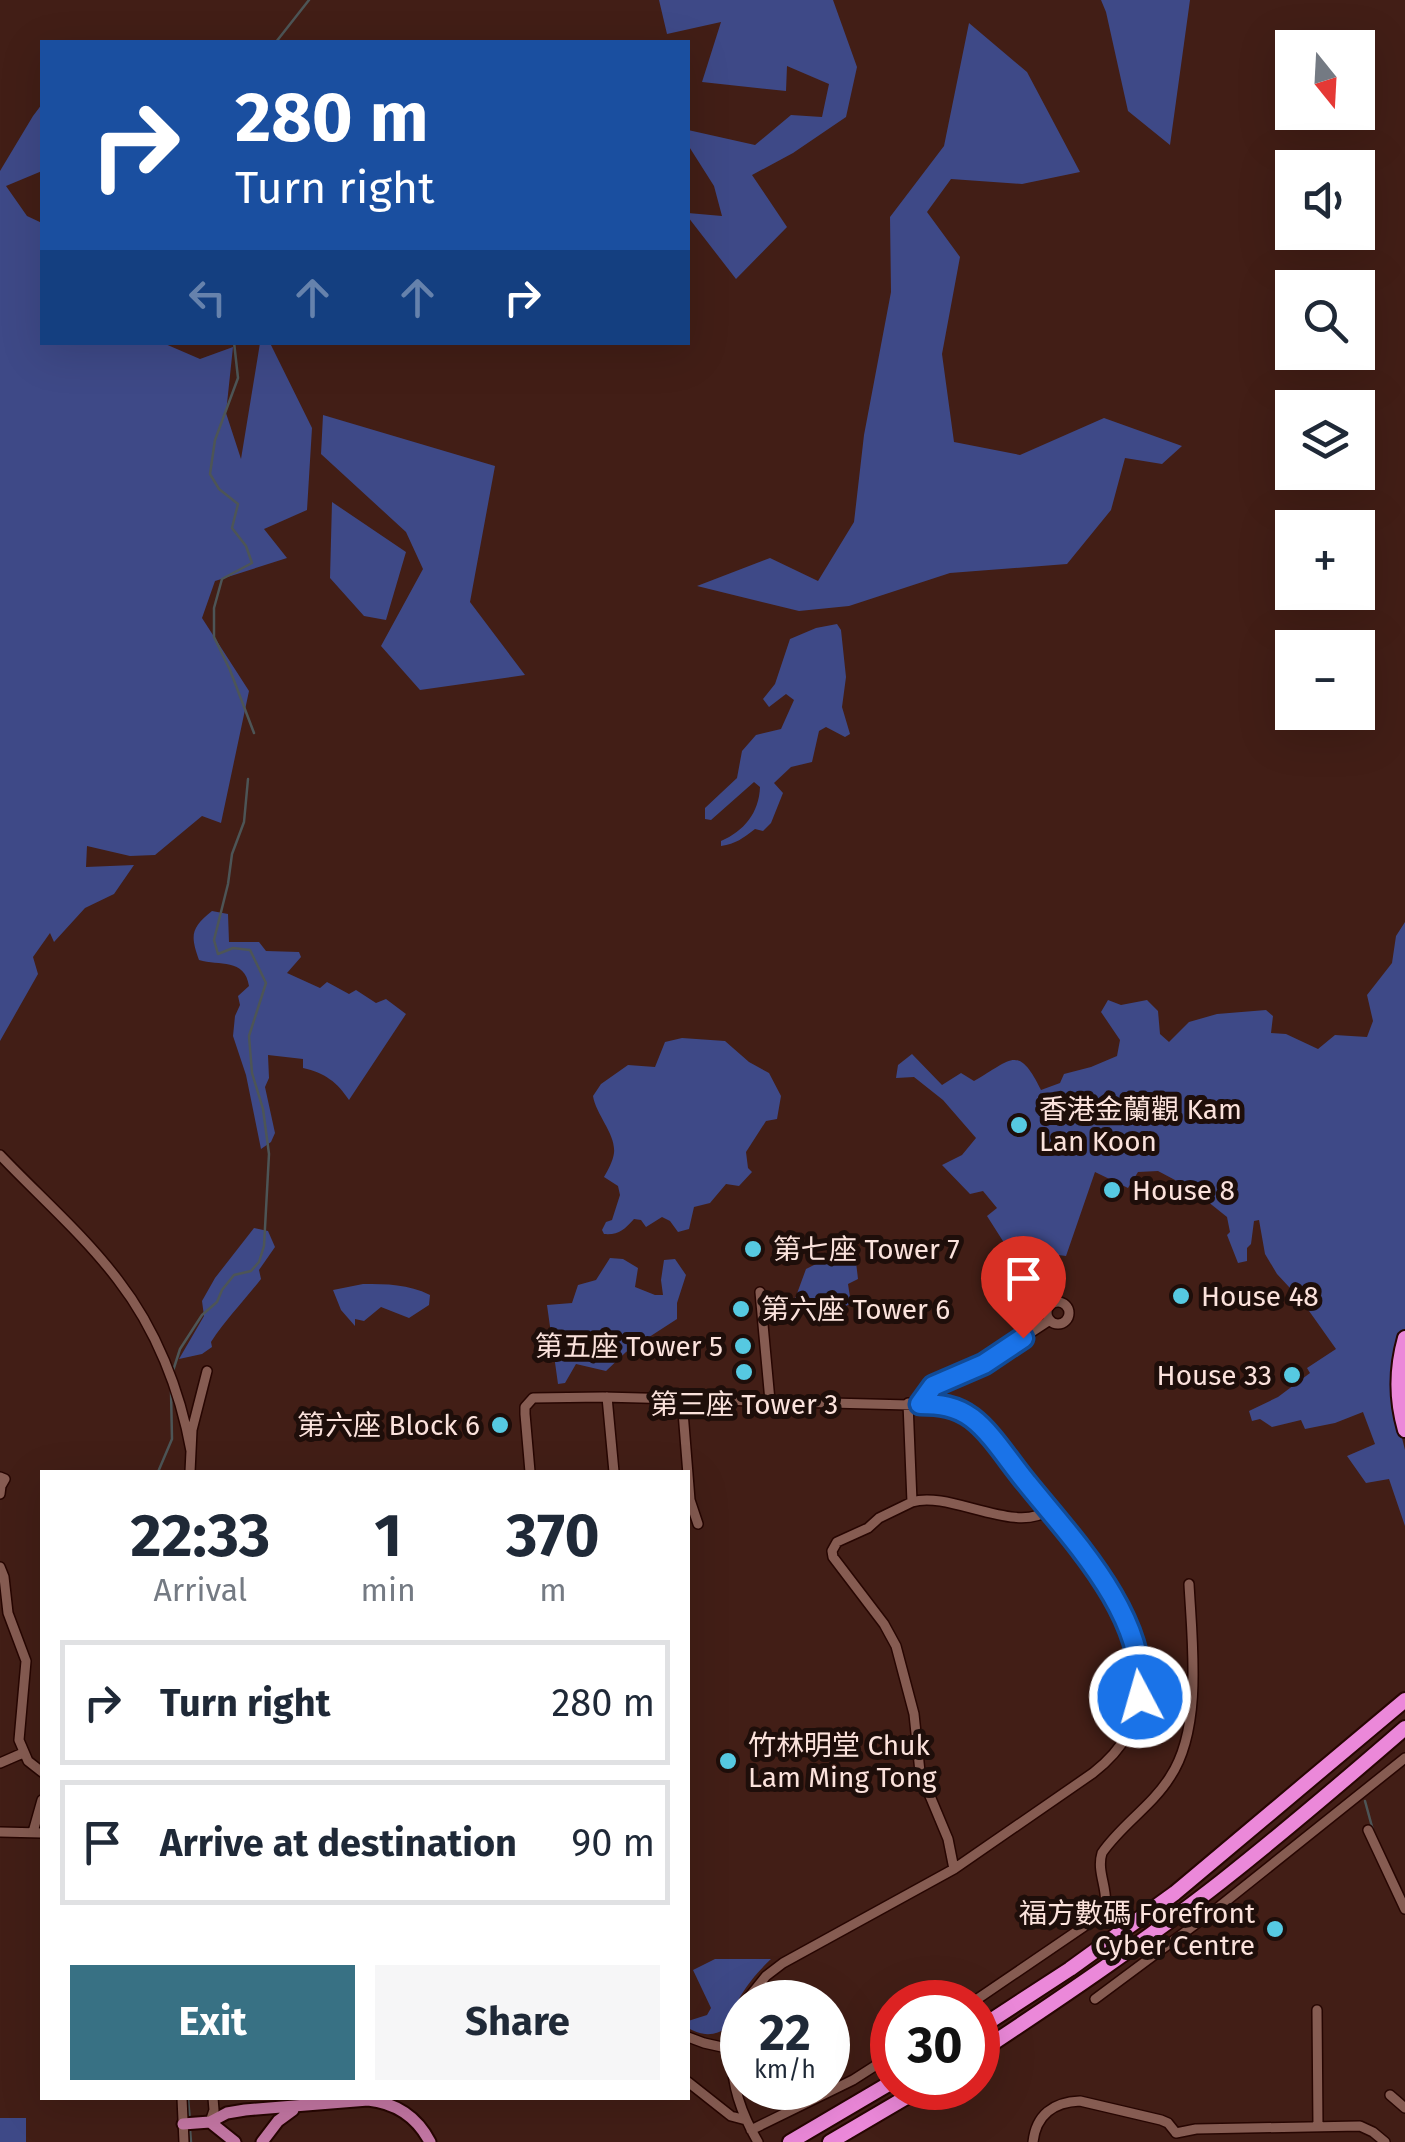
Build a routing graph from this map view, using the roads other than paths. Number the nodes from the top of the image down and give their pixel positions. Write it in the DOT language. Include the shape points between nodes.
graph roads {
  1 [pos="0,1155"];
  2 [pos="760,1292"];
  3 [pos="1050,1320"];
  4 [pos="1405,1338"];
  5 [pos="207,1371"];
  6 [pos="607,1397"];
  7 [pos="682,1398"];
  8 [pos="770,1400"];
  9 [pos="908,1404"];
  10 [pos="920,1404"];
  11 [pos="1405,1430"];
  12 [pos="190,1451"];
  13 [pos="190,1470"];
  14 [pos="530,1470"];
  15 [pos="614,1470"];
  16 [pos="688,1470"];
  17 [pos="0,1477"];
  18 [pos="0,1494"];
  19 [pos="690,1500"];
  20 [pos="912,1502"];
  21 [pos="1049,1510"];
  22 [pos="698,1524"];
  23 [pos="0,1567"];
  24 [pos="1189,1584"];
  25 [pos="1405,1688"];
  26 [pos="1405,1700"];
  27 [pos="1405,1728"];
  28 [pos="1372,1730"];
  29 [pos="23,1753"];
  30 [pos="1405,1758"];
  31 [pos="0,1764"];
  32 [pos="40,1770"];
  33 [pos="1368,1830"];
  34 [pos="0,1832"];
  35 [pos="38,1833"];
  36 [pos="954,1870"];
  37 [pos="1405,1909"];
  38 [pos="763,1980"];
  39 [pos="1000,1983"];
  40 [pos="1095,1999"];
  41 [pos="1317,2010"];
  42 [pos="1000,2015"];
  43 [pos="690,2037"];
  44 [pos="1000,2038"];
  45 [pos="720,2047"];
  46 [pos="870,2069"];
  47 [pos="690,2084"];
  48 [pos="1390,2094"];
  49 [pos="870,2095"];
  50 [pos="182,2100"];
  51 [pos="213,2100"];
  52 [pos="306,2106"];
  53 [pos="1405,2108"];
  54 [pos="743,2110"];
  55 [pos="885,2110"];
  56 [pos="206,2122"];
  57 [pos="186,2124"];
  58 [pos="748,2125"];
  59 [pos="1318,2126"];
  60 [pos="1178,2137"];
  61 [pos="793,2141"];
  62 [pos="184,2142"];
  63 [pos="235,2142"];
  64 [pos="262,2142"];
  65 [pos="430,2142"];
  66 [pos="758,2142"];
  67 [pos="830,2142"];
  68 [pos="1032,2142"];
  69 [pos="1385,2142"];
  1 -- 12 [label="street" via="120,1281 168,1371"];
  2 -- 8 [label="street"];
  3 -- 10 [label="street" via="984,1364 933,1386"];
  4 -- 11 [label="highway" via="1397,1378"];
  5 -- 12 [label="street"];
  6 -- 7 [label="street"];
  6 -- 14 [label="street" via="533,1398 524,1414"];
  6 -- 15 [label="street"];
  7 -- 8 [label="street"];
  7 -- 16 [label="street"];
  8 -- 9 [label="street"];
  9 -- 10 [label="street"];
  9 -- 20 [label="street"];
  10 -- 21 [label="street" via="948,1406 975,1420"];
  12 -- 13 [label="street"];
  17 -- 18 [label="street"];
  19 -- 22 [label="street"];
  20 -- 21 [label="street" via="1027,1517"];
  20 -- 36 [label="street" via="837,1542 832,1551 896,1646 920,1772"];
  21 -- 36 [label="street" via="1100,1577 1129,1630 1140,1666 1138,1707 1123,1743 1102,1766"];
  23 -- 29 [label="street" via="26,1661"];
  24 -- 39 [label="street" via="1194,1672 1184,1744 1170,1779 1102,1854 1106,1908"];
  25 -- 28 [label="highway"];
  26 -- 28 [label="highway"];
  27 -- 44 [label="highway" via="1212,1888"];
  28 -- 42 [label="highway" via="1175,1892"];
  29 -- 31 [label="street"];
  29 -- 32 [label="street"];
  30 -- 40 [label="street"];
  33 -- 37 [label="street"];
  34 -- 35 [label="street"];
  36 -- 38 [label="street" via="783,1962"];
  41 -- 59 [label="street"];
  43 -- 45 [label="street"];
  46 -- 58 [label="street"];
  47 -- 58 [label="street"];
  48 -- 53 [label="street"];
  49 -- 61 [label="highway"];
  50 -- 57 [label="street"];
  51 -- 56 [label="street"];
  52 -- 56 [label="main road" via="227,2113"];
  52 -- 64 [label="main road" via="284,2116"];
  52 -- 65 [label="main road" via="384,2102 410,2116"];
  54 -- 58 [label="street"];
  55 -- 67 [label="highway"];
  56 -- 57 [label="main road"];
  56 -- 63 [label="main road"];
  57 -- 62 [label="street"];
  58 -- 66 [label="street"];
  59 -- 60 [label="street" via="1196,2129"];
  59 -- 69 [label="street" via="1360,2126"];
  60 -- 68 [label="street" via="1161,2120 1080,2101 1043,2114"];
}
